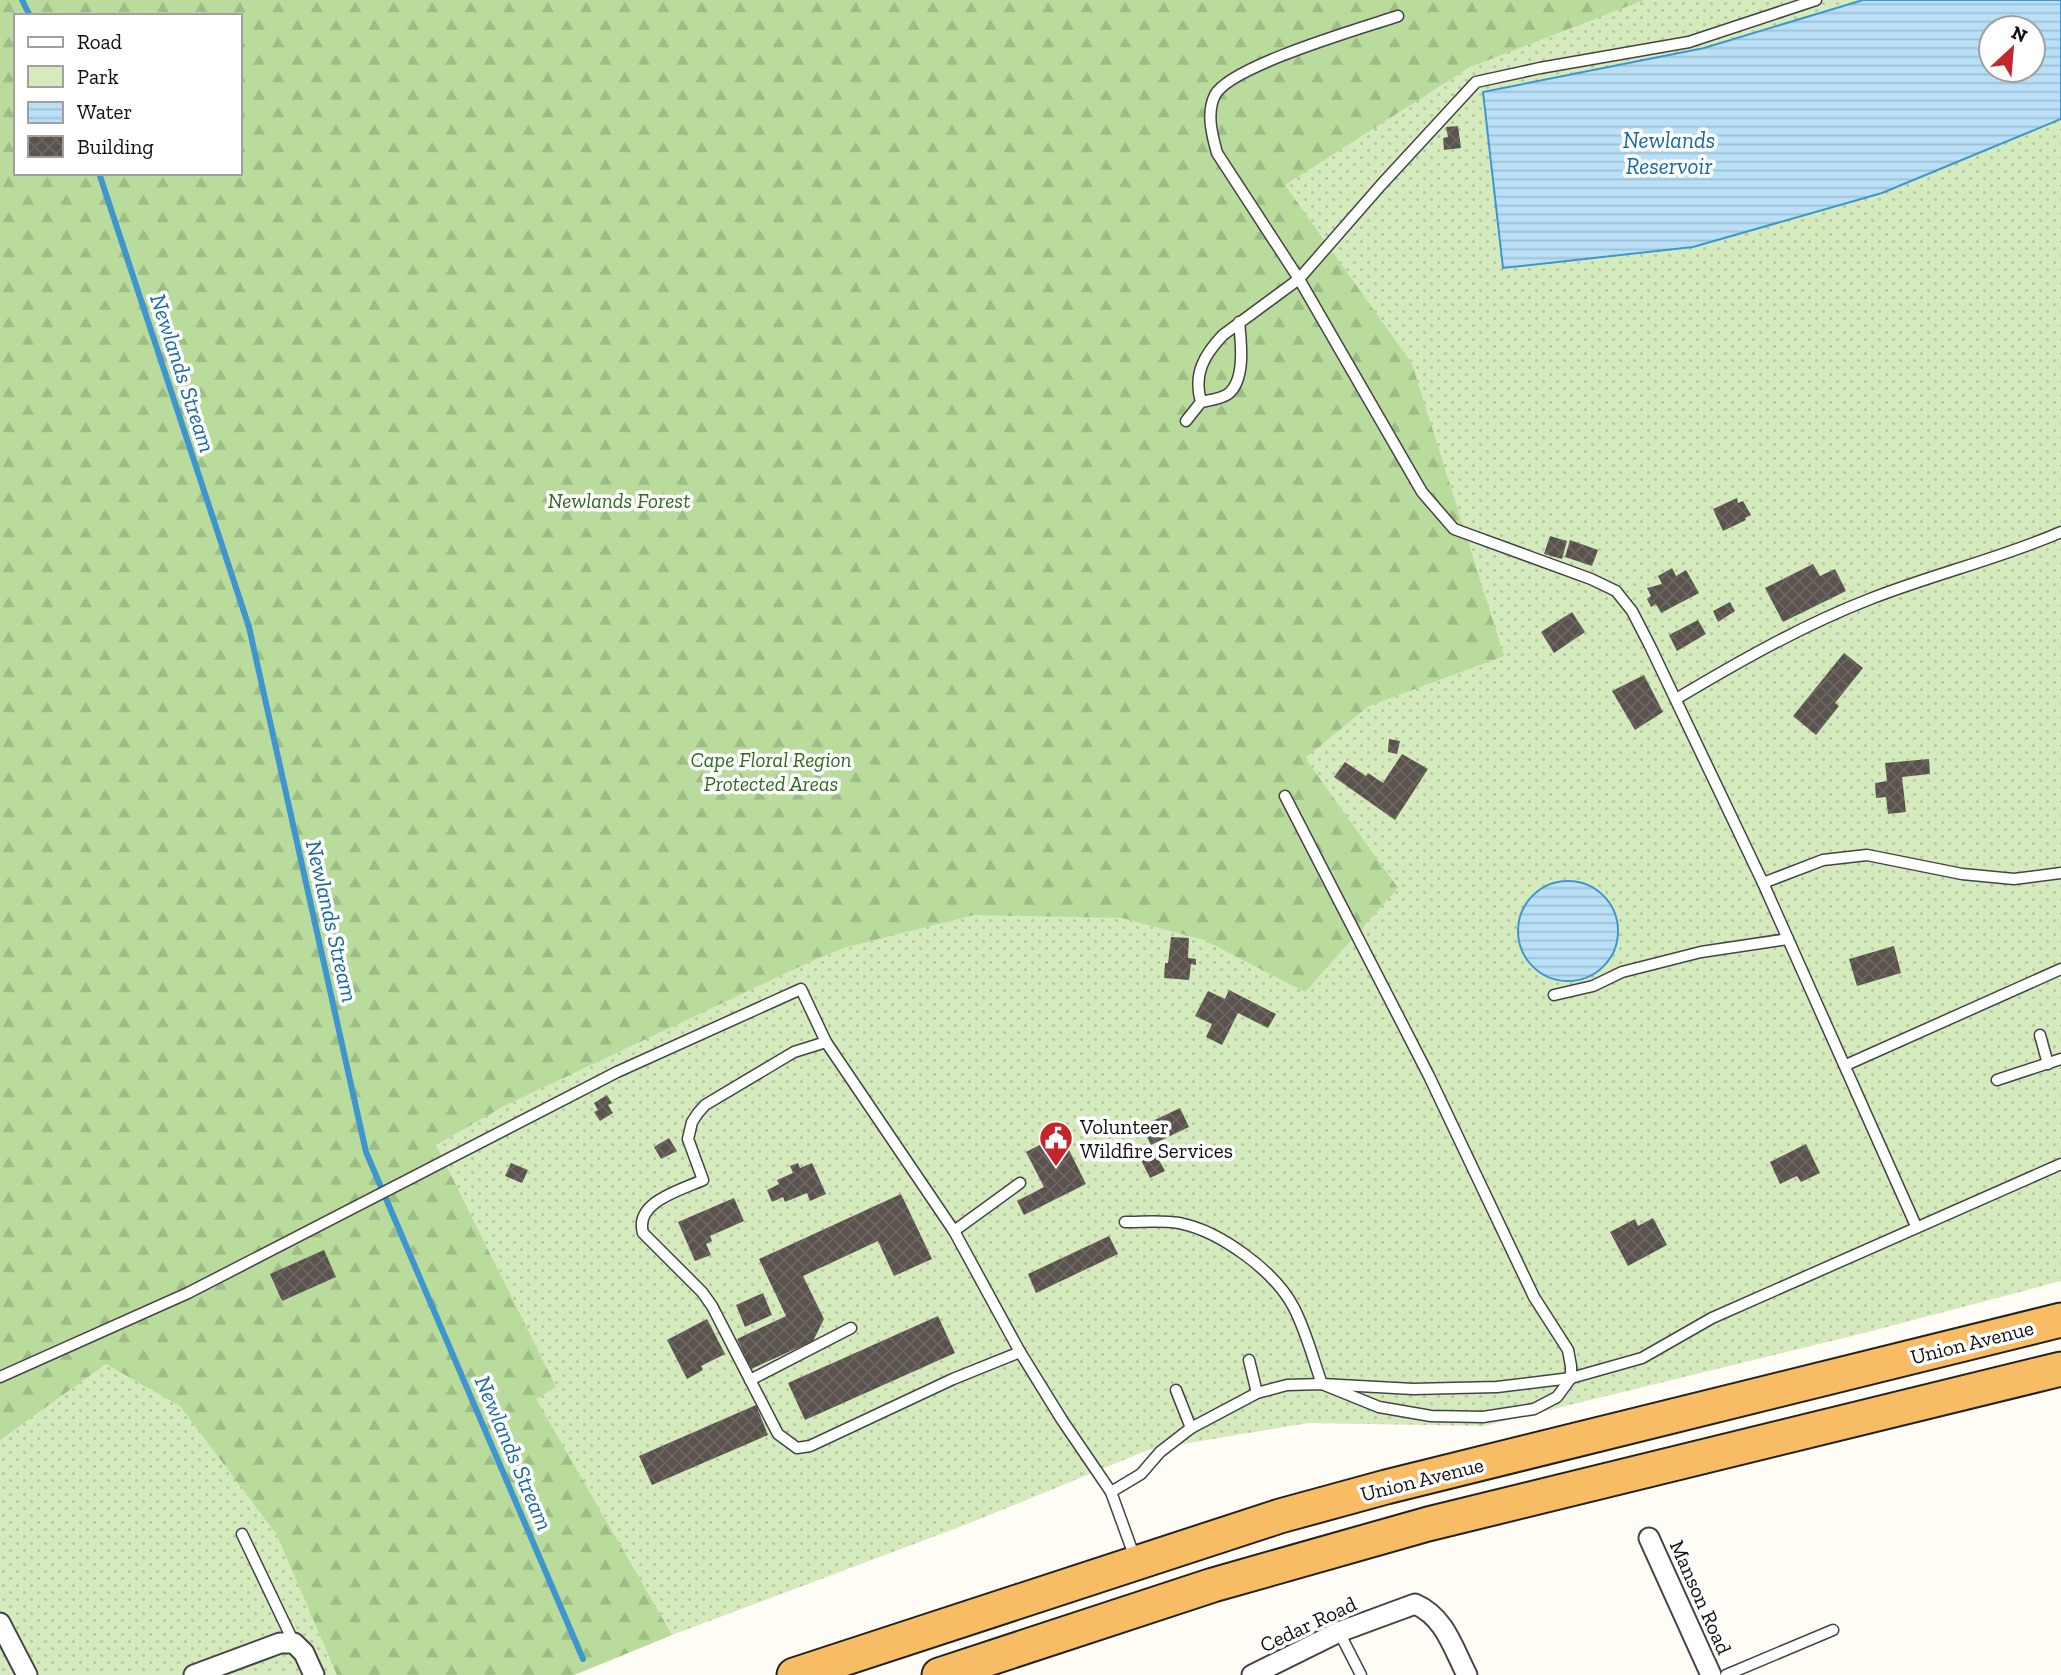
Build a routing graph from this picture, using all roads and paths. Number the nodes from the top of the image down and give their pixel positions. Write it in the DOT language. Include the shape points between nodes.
graph roads {
  1 [pos="1816,0"];
  2 [pos="1398,16"];
  3 [pos="1299,279"];
  4 [pos="1239,322"];
  5 [pos="1201,402"];
  6 [pos="1185,422"];
  7 [pos="2061,532"];
  8 [pos="1676,699"];
  9 [pos="1285,796"];
  10 [pos="2061,873"];
  11 [pos="1763,883"];
  12 [pos="1788,939"];
  13 [pos="2061,969"];
  14 [pos="1554,995"];
  15 [pos="2040,1035"];
  16 [pos="826,1042"];
  17 [pos="2061,1059"];
  18 [pos="2048,1064"];
  19 [pos="1846,1065"];
  20 [pos="1997,1080"];
  21 [pos="2061,1164"];
  22 [pos="1020,1183"];
  23 [pos="1125,1222"];
  24 [pos="1916,1226"];
  25 [pos="954,1231"];
  26 [pos="2061,1320"];
  27 [pos="851,1328"];
  28 [pos="1020,1352"];
  29 [pos="1249,1360"];
  30 [pos="2061,1369"];
  31 [pos="0,1377"];
  32 [pos="1571,1378"];
  33 [pos="750,1380"];
  34 [pos="1322,1384"];
  35 [pos="1175,1390"];
  36 [pos="1257,1393"];
  37 [pos="1191,1428"];
  38 [pos="1111,1492"];
  39 [pos="1428,1524"];
  40 [pos="242,1534"];
  41 [pos="1649,1538"];
  42 [pos="1136,1562"];
  43 [pos="0,1623"];
  44 [pos="1833,1630"];
  45 [pos="1339,1632"];
  46 [pos="294,1643"];
  47 [pos="27,1675"];
  48 [pos="194,1675"];
  49 [pos="314,1675"];
  50 [pos="794,1675"];
  51 [pos="926,1675"];
  52 [pos="939,1675"];
  53 [pos="1252,1675"];
  54 [pos="1361,1675"];
  55 [pos="1466,1675"];
  56 [pos="1711,1675"];
  57 [pos="1726,1675"];
  1 -- 3 [label="lane" via="1689,42 1476,82"];
  2 -- 3 [label="lane" via="1256,65 1231,78 1215,94 1210,112 1217,153"];
  3 -- 4 [label="lane"];
  3 -- 8 [label="lane" via="1422,492 1454,529 1615,592 1632,611"];
  4 -- 5 [label="lane" via="1204,358 1197,388"];
  4 -- 5 [label="lane" via="1238,381 1222,398"];
  5 -- 6 [label="lane"];
  7 -- 8 [label="lane" via="1870,598 1724,670"];
  8 -- 11 [label="lane"];
  9 -- 32 [label="lane" via="1429,1076 1534,1297 1567,1350"];
  10 -- 11 [label="lane" via="2014,878 1962,874 1867,855 1823,860"];
  11 -- 12 [label="lane"];
  12 -- 14 [label="lane" via="1701,952"];
  12 -- 19 [label="lane"];
  13 -- 19 [label="lane"];
  15 -- 18 [label="lane"];
  16 -- 25 [label="lane"];
  16 -- 31 [label="lane" via="801,989 617,1072 188,1293"];
  16 -- 33 [label="lane" via="794,1052 705,1105 692,1122 688,1139 703,1180 661,1199 642,1216 640,1224 649,1242 712,1306"];
  17 -- 18 [label="lane"];
  18 -- 20 [label="lane"];
  19 -- 24 [label="lane"];
  21 -- 24 [label="lane"];
  22 -- 25 [label="lane"];
  23 -- 34 [label="lane" via="1182,1224 1210,1234 1246,1256 1295,1308"];
  24 -- 32 [label="lane" via="1712,1318 1642,1358"];
  25 -- 28 [label="lane"];
  26 -- 42 [label="highway, Union Avenue" via="1386,1487"];
  27 -- 33 [label="lane"];
  28 -- 33 [label="lane" via="797,1448 778,1434"];
  28 -- 38 [label="lane"];
  29 -- 36 [label="lane"];
  30 -- 39 [label="highway"];
  32 -- 34 [label="lane" via="1465,1390"];
  32 -- 34 [label="lane" via="1557,1397 1534,1409 1483,1417 1431,1416 1379,1407"];
  34 -- 36 [label="lane" via="1287,1385"];
  35 -- 37 [label="lane"];
  36 -- 37 [label="lane"];
  37 -- 38 [label="lane" via="1141,1474"];
  38 -- 42 [label="lane"];
  39 -- 42 [label="highway" via="1385,1527 1249,1552 1179,1570 1157,1570"];
  39 -- 52 [label="highway" via="1213,1585"];
  40 -- 46 [label="lane"];
  41 -- 56 [label="street, Manson Road"];
  42 -- 50 [label="highway, Union Avenue"];
  42 -- 51 [label="highway" via="1114,1591 998,1633"];
  43 -- 47 [label="street"];
  44 -- 57 [label="lane"];
  45 -- 53 [label="street, Cedar Road"];
  45 -- 54 [label="lane"];
  45 -- 55 [label="street, Cedar Road" via="1415,1604 1433,1614"];
  46 -- 48 [label="street" via="280,1643"];
  46 -- 49 [label="street"];
}
